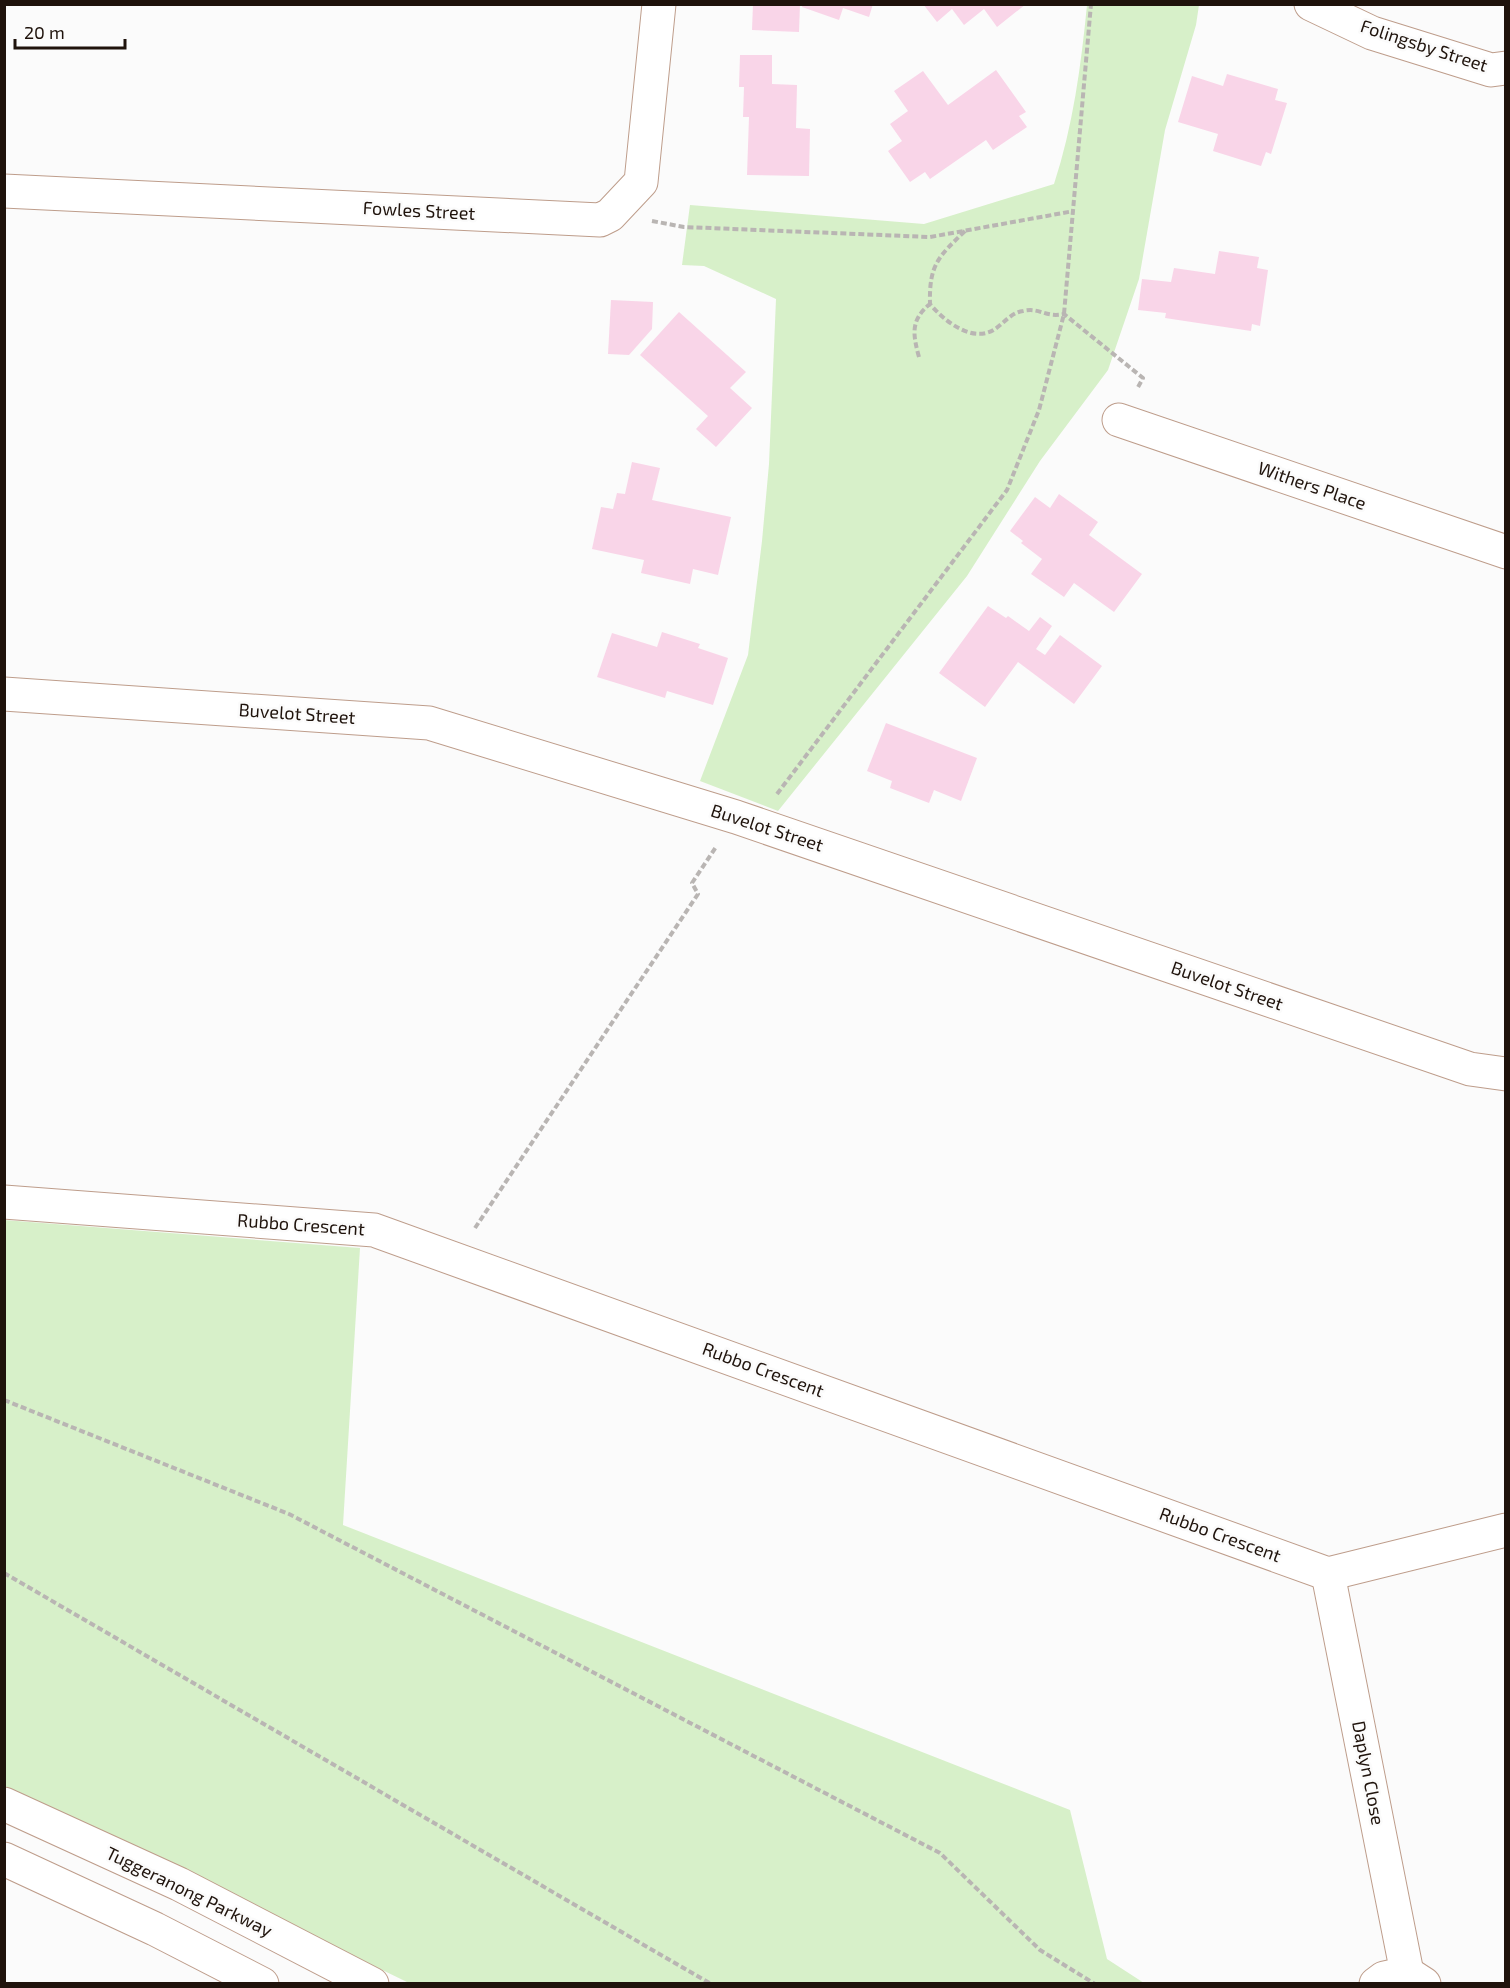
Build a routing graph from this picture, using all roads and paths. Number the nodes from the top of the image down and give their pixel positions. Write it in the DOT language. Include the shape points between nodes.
graph roads {
  1 [pos="659,4"];
  2 [pos="1091,4"];
  3 [pos="1311,4"];
  4 [pos="1506,68"];
  5 [pos="4,191"];
  6 [pos="1074,211"];
  7 [pos="610,214"];
  8 [pos="965,231"];
  9 [pos="930,304"];
  10 [pos="1064,314"];
  11 [pos="919,357"];
  12 [pos="1119,420"];
  13 [pos="1506,552"];
  14 [pos="4,694"];
  15 [pos="755,824"];
  16 [pos="718,845"];
  17 [pos="1506,1074"];
  18 [pos="4,1202"];
  19 [pos="454,1258"];
  20 [pos="4,1400"];
  21 [pos="1506,1530"];
  22 [pos="4,1573"];
  23 [pos="1328,1574"];
  24 [pos="4,1804"];
  25 [pos="4,1859"];
  26 [pos="1415,1978"];
  27 [pos="262,1983"];
  28 [pos="372,1983"];
  29 [pos="711,1983"];
  30 [pos="1095,1983"];
  31 [pos="1376,1983"];
  1 -- 7 [label="main road" via="641,182"];
  2 -- 6 [label="path"];
  3 -- 4 [label="main road, Folingsby Street" via="1372,33 1491,70"];
  5 -- 7 [label="main road, Fowles Street" via="600,220"];
  6 -- 8 [label="path"];
  6 -- 10 [label="path"];
  7 -- 8 [label="path" via="684,227 930,237"];
  8 -- 9 [label="path" via="941,253 932,272"];
  9 -- 10 [label="path" via="954,326 980,333 993,330 1020,311 1034,310 1052,317"];
  9 -- 11 [label="path" via="916,323 913,338"];
  10 -- 12 [label="path" via="1143,378"];
  10 -- 15 [label="path" via="1039,410 1007,490"];
  12 -- 13 [label="main road, Withers Place"];
  14 -- 15 [label="main road, Buvelot Street" via="429,723"];
  15 -- 17 [label="main road, Buvelot Street" via="1470,1069"];
  16 -- 19 [label="path" via="692,883 698,894"];
  18 -- 19 [label="main road, Rubbo Crescent" via="374,1230"];
  19 -- 23 [label="main road, Rubbo Crescent"];
  20 -- 30 [label="path" via="289,1514 940,1853 1040,1950"];
  21 -- 23 [label="main road"];
  22 -- 29 [label="path"];
  23 -- 26 [label="main road, Daplyn Close"];
  24 -- 28 [label="main road, Tuggeranong Parkway" via="179,1884"];
  25 -- 27 [label="main road"];
  26 -- 31 [label="main road, Daplyn Close" via="1384,1978"];
}
